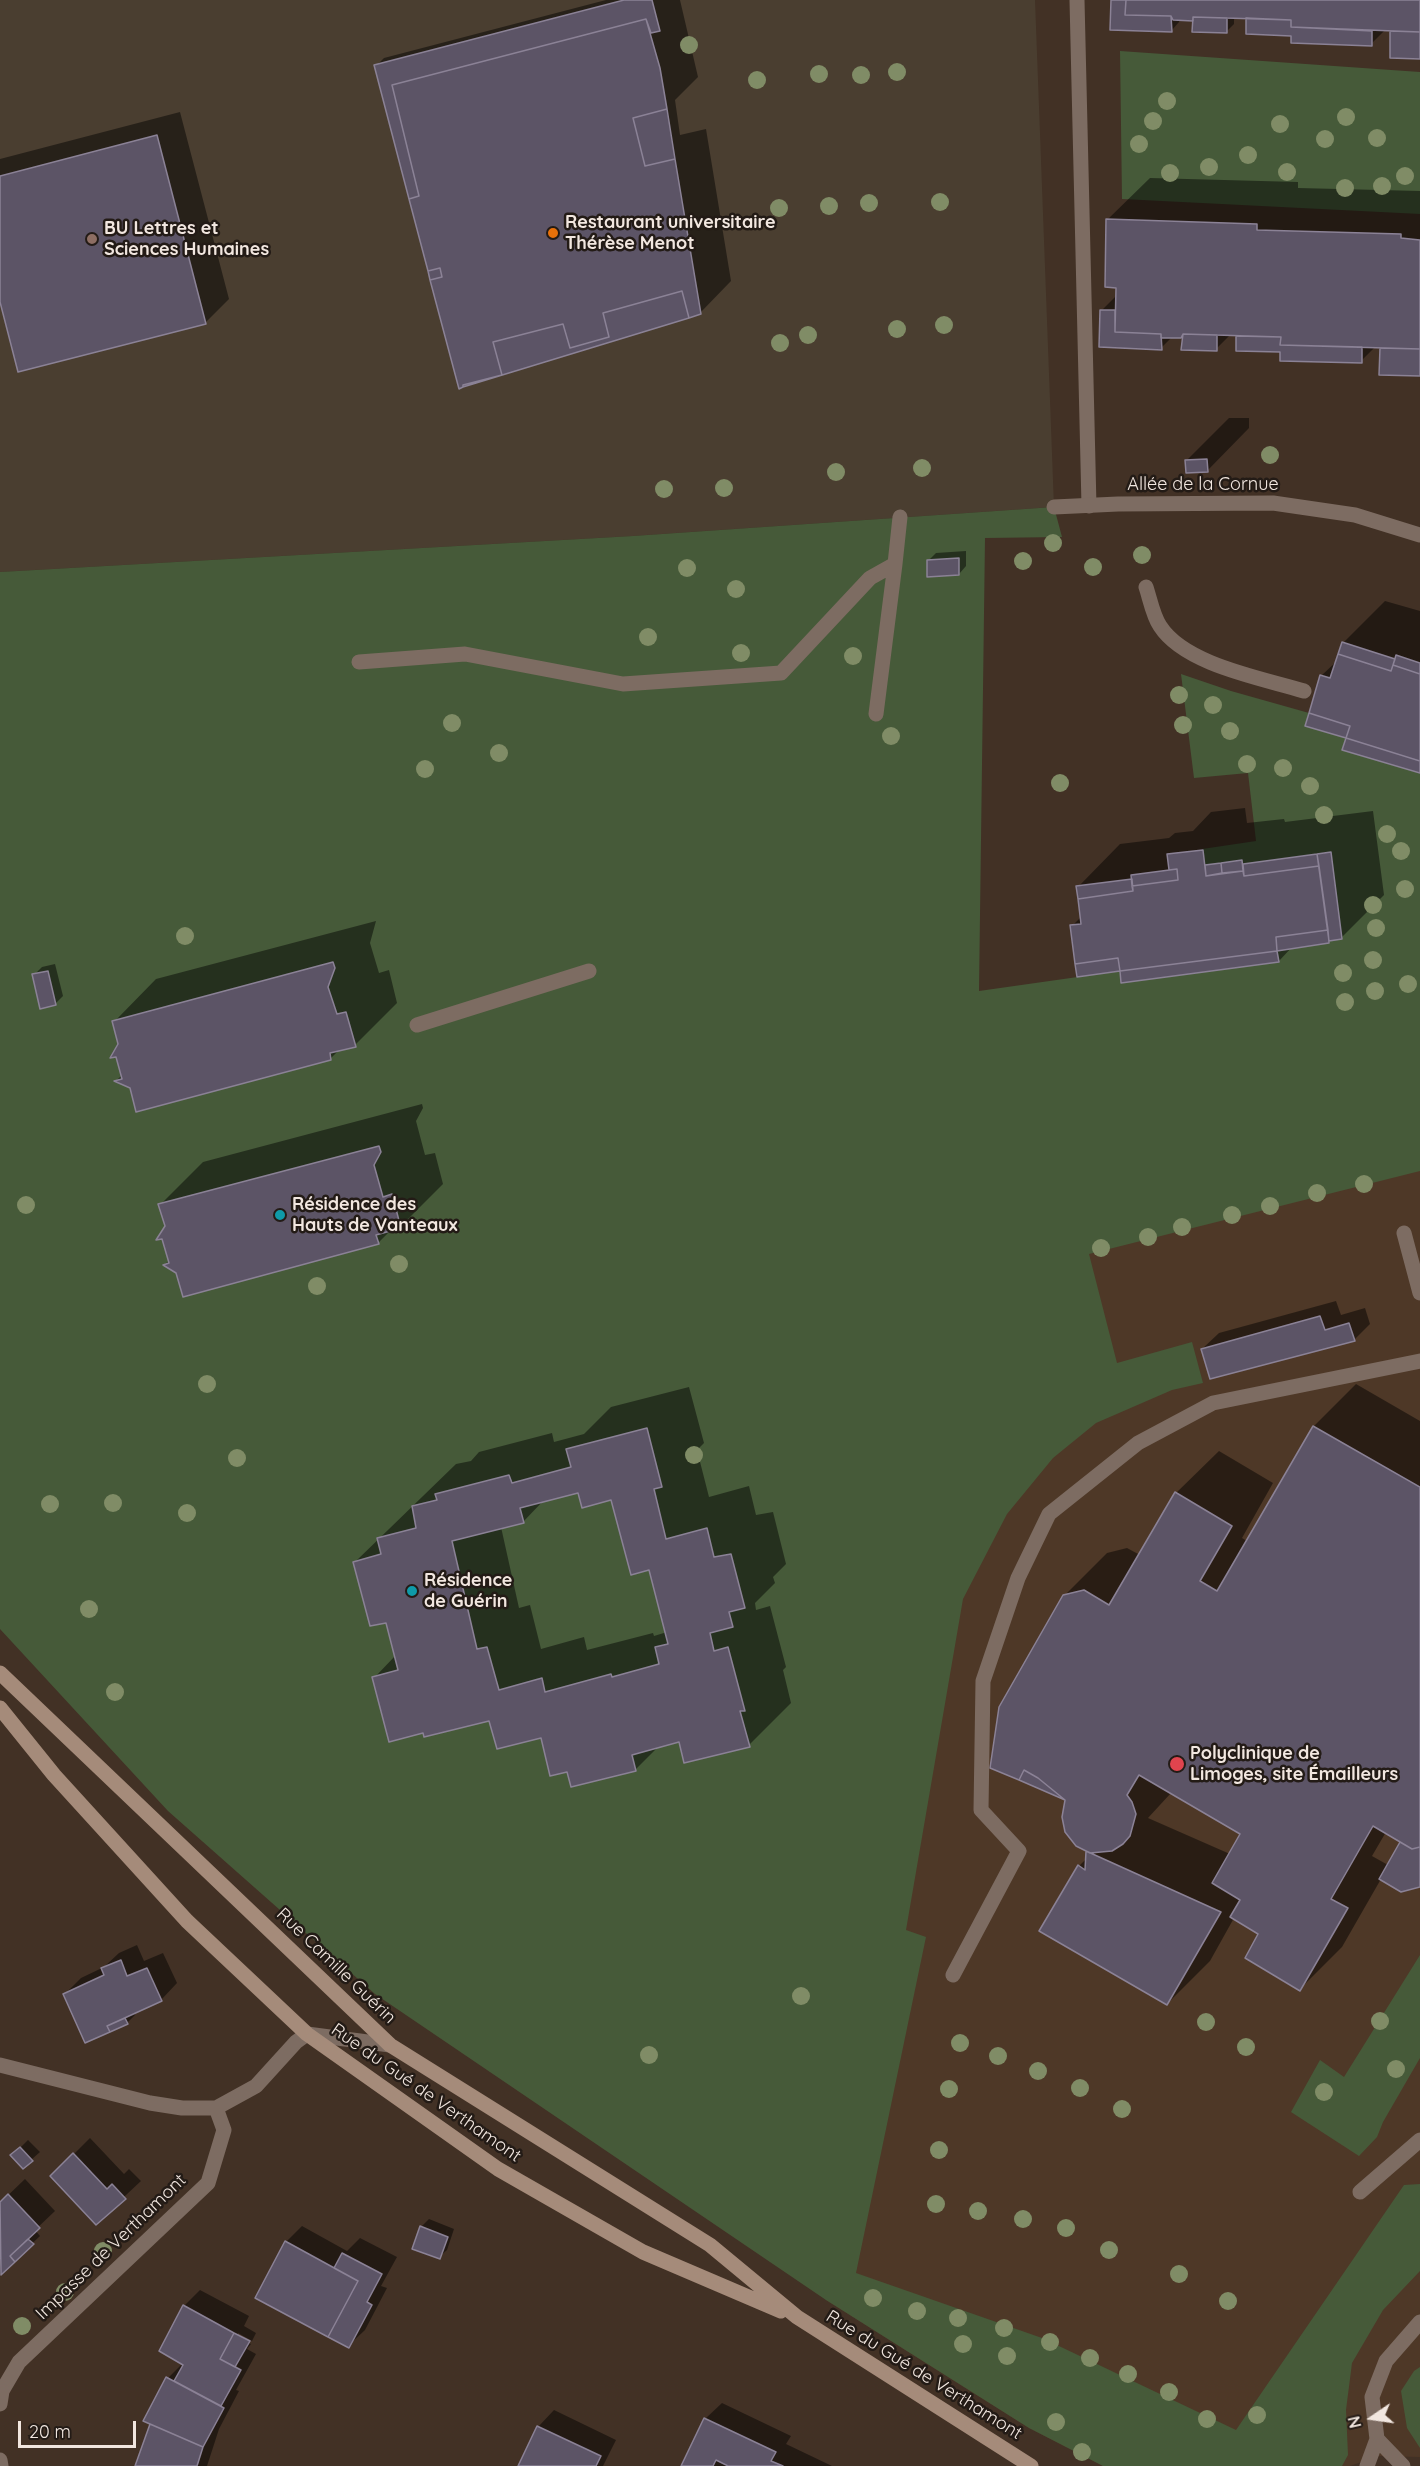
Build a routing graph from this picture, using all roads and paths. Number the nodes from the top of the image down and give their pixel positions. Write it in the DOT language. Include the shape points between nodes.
graph roads {
  1 [pos="1077,0"];
  2 [pos="1089,506"];
  3 [pos="1054,507"];
  4 [pos="900,518"];
  5 [pos="1420,536"];
  6 [pos="895,564"];
  7 [pos="1146,587"];
  8 [pos="359,662"];
  9 [pos="1304,691"];
  10 [pos="876,714"];
  11 [pos="589,971"];
  12 [pos="417,1025"];
  13 [pos="1404,1233"];
  14 [pos="1420,1293"];
  15 [pos="1420,1360"];
  16 [pos="0,1673"];
  17 [pos="0,1708"];
  18 [pos="953,1975"];
  19 [pos="307,2034"];
  20 [pos="390,2045"];
  21 [pos="0,2065"];
  22 [pos="216,2108"];
  23 [pos="1420,2140"];
  24 [pos="1360,2192"];
  25 [pos="797,2317"];
  26 [pos="1420,2322"];
  27 [pos="0,2404"];
  28 [pos="1377,2439"];
  29 [pos="0,2460"];
  30 [pos="2,2466"];
  31 [pos="1031,2466"];
  32 [pos="1367,2466"];
  33 [pos="1403,2466"];
  1 -- 2 [label="street"];
  2 -- 3 [label="street, Allée de la Cornue"];
  2 -- 5 [label="street, Allée de la Cornue" via="1273,503 1355,515"];
  4 -- 6 [label="street"];
  6 -- 8 [label="street" via="870,578 781,673 623,684 465,654"];
  6 -- 10 [label="street"];
  7 -- 9 [label="street" via="1159,626 1175,643 1202,660"];
  11 -- 12 [label="street"];
  13 -- 14 [label="street"];
  15 -- 18 [label="street" via="1213,1403 1138,1443 1049,1514 1018,1578 983,1681 981,1810 1019,1851"];
  16 -- 20 [label="main road, Rue Camille Guérin"];
  17 -- 19 [label="main road" via="54,1775 187,1921"];
  19 -- 20 [label="street, Rue Camille Guérin"];
  19 -- 22 [label="street, Rue du Gué de Verthamont" via="256,2086"];
  19 -- 25 [label="main road, Rue du Gué de Verthamont" via="498,2169 643,2252"];
  20 -- 25 [label="main road, Rue du Gué de Verthamont" via="710,2246"];
  21 -- 22 [label="street, Rue du Gué de Verthamont" via="150,2103"];
  22 -- 27 [label="street, Impasse de Verthamont" via="224,2130 208,2182 19,2362 2,2391"];
  23 -- 24 [label="street"];
  25 -- 31 [label="main road, Rue du Gué de Verthamont"];
  26 -- 28 [label="street" via="1386,2361 1372,2397"];
  28 -- 32 [label="street"];
  28 -- 33 [label="street"];
  29 -- 30 [label="street"];
}
